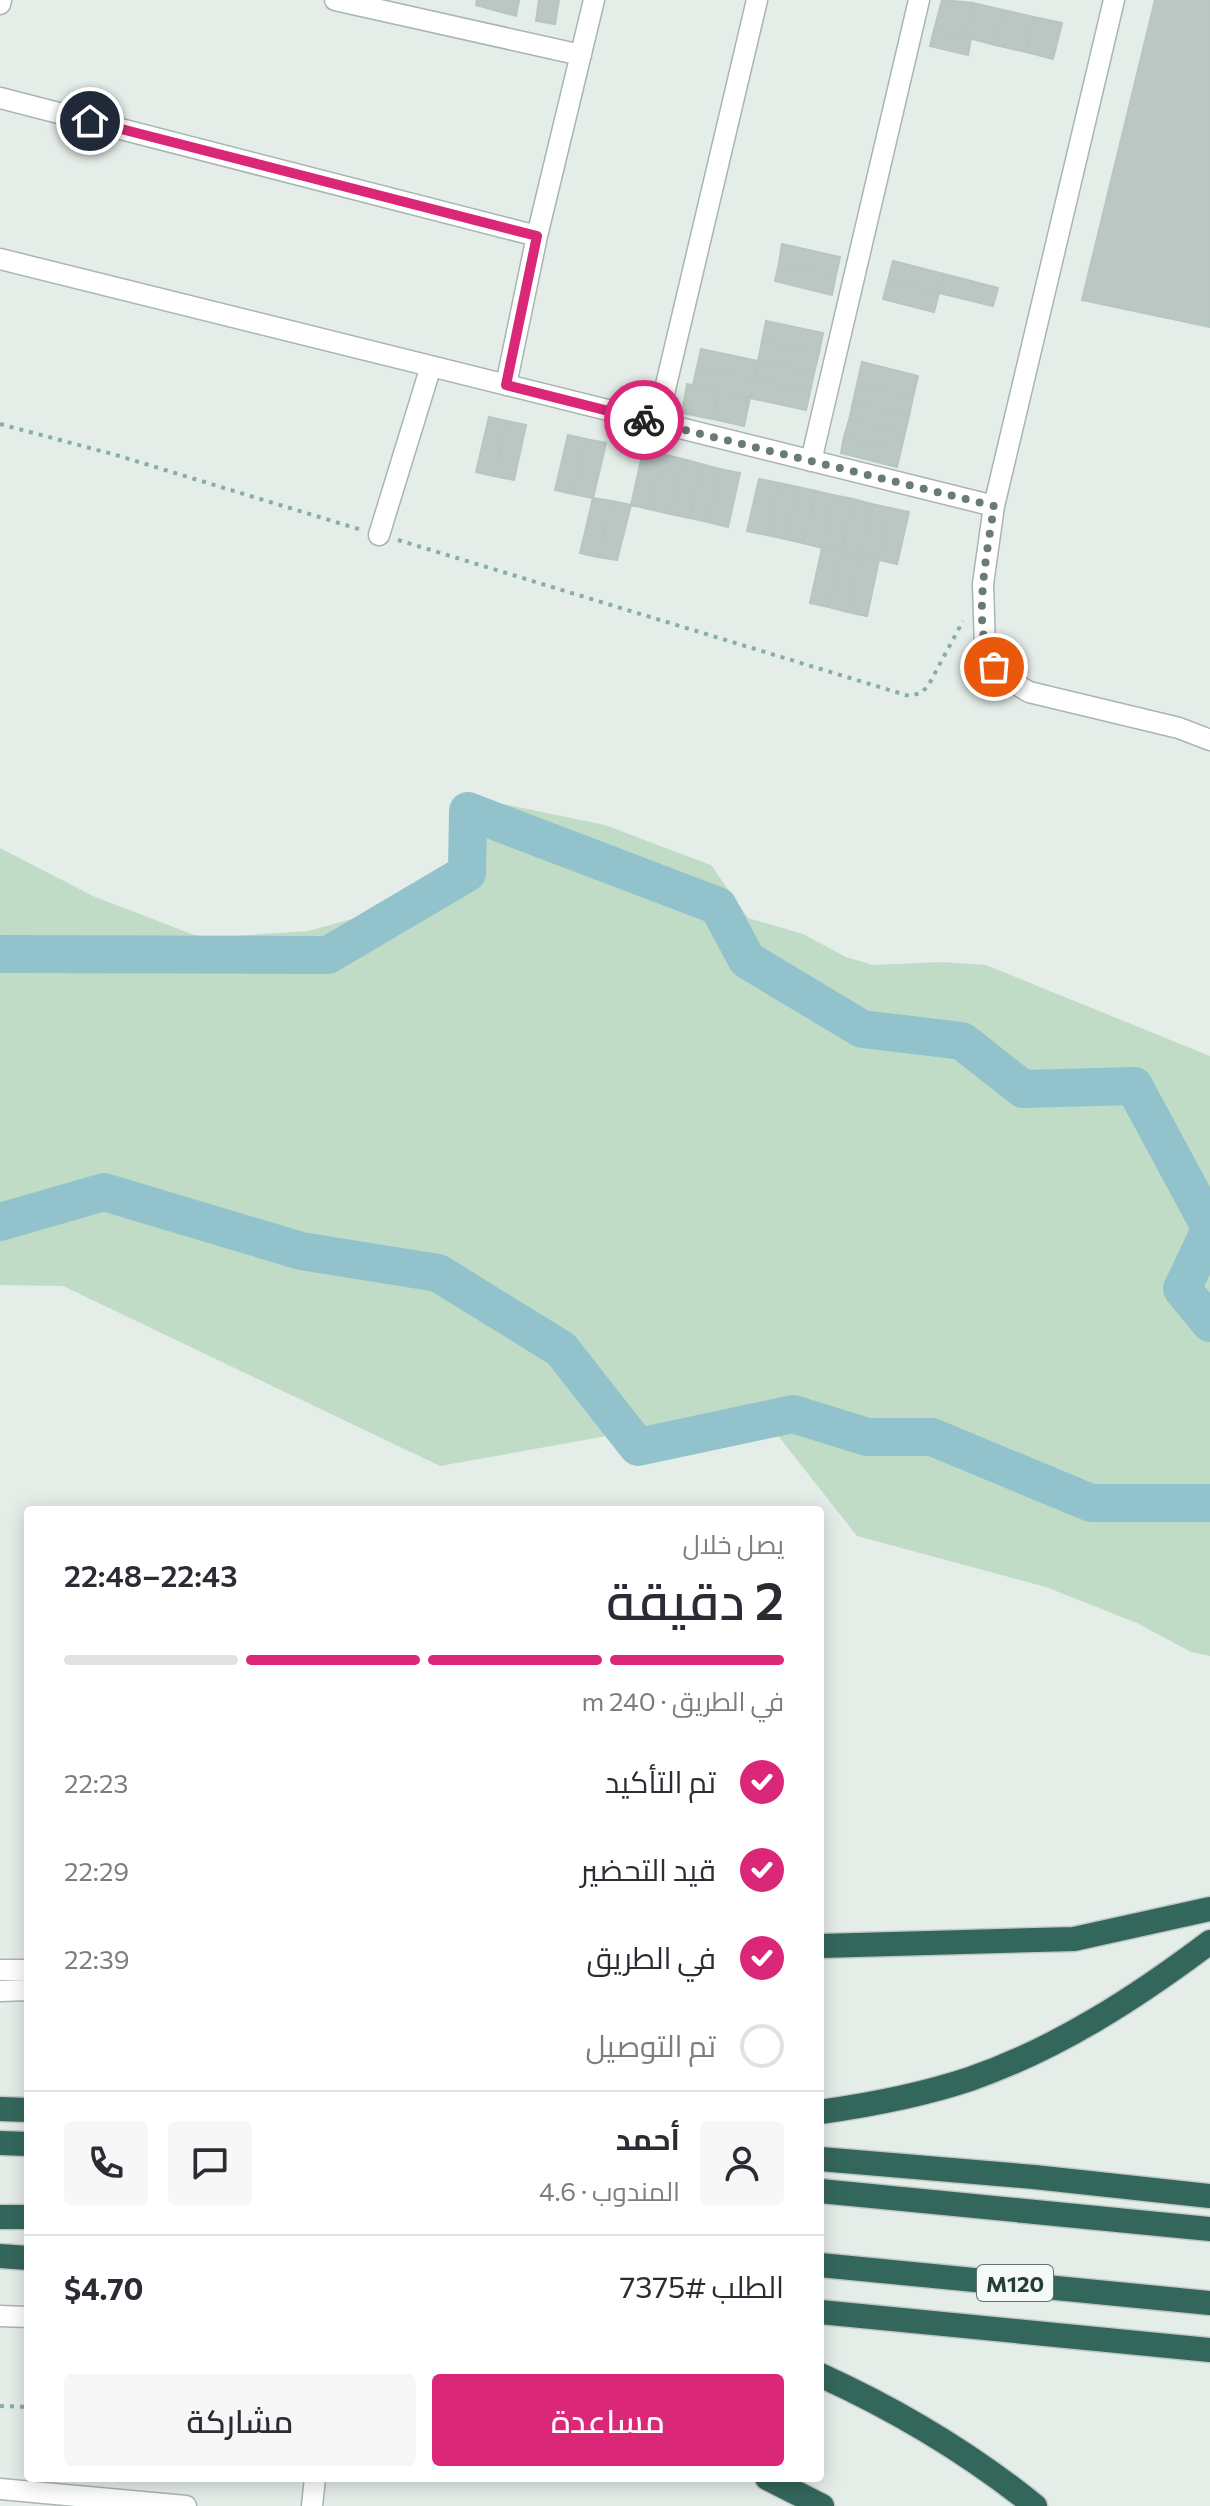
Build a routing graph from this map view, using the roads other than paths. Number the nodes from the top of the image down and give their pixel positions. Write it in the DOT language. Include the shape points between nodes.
graph roads {
  1 [pos="335,0"];
  2 [pos="594,0"];
  3 [pos="757,0"];
  4 [pos="919,0"];
  5 [pos="1107,1"];
  6 [pos="581,55"];
  7 [pos="0,98"];
  8 [pos="537,236"];
  9 [pos="0,259"];
  10 [pos="431,366"];
  11 [pos="506,385"];
  12 [pos="657,423"];
  13 [pos="811,461"];
  14 [pos="994,506"];
  15 [pos="379,535"];
  16 [pos="1210,740"];
  17 [pos="1210,1909"];
  18 [pos="1210,1942"];
  19 [pos="824,1946"];
  20 [pos="0,1970"];
  21 [pos="24,1970"];
  22 [pos="24,1990"];
  23 [pos="0,1991"];
  24 [pos="0,2109"];
  25 [pos="24,2110"];
  26 [pos="824,2111"];
  27 [pos="0,2143"];
  28 [pos="24,2144"];
  29 [pos="824,2159"];
  30 [pos="824,2191"];
  31 [pos="1210,2196"];
  32 [pos="0,2217"];
  33 [pos="24,2217"];
  34 [pos="1210,2229"];
  35 [pos="0,2256"];
  36 [pos="24,2258"];
  37 [pos="824,2265"];
  38 [pos="1210,2303"];
  39 [pos="824,2312"];
  40 [pos="0,2316"];
  41 [pos="24,2317"];
  42 [pos="1210,2350"];
  43 [pos="824,2377"];
  44 [pos="315,2482"];
  45 [pos="786,2484"];
  46 [pos="0,2489"];
  47 [pos="186,2506"];
  48 [pos="312,2506"];
  49 [pos="822,2506"];
  50 [pos="1035,2506"];
  1 -- 6 [label="street"];
  2 -- 6 [label="street"];
  3 -- 12 [label="street"];
  4 -- 13 [label="street"];
  5 -- 14 [label="street"];
  6 -- 8 [label="street"];
  7 -- 8 [label="street"];
  8 -- 11 [label="street"];
  9 -- 10 [label="street"];
  10 -- 11 [label="street"];
  10 -- 15 [label="street"];
  11 -- 12 [label="street"];
  12 -- 13 [label="street"];
  13 -- 14 [label="street"];
  14 -- 16 [label="street" via="983,584 985,648 994,667 1029,692"];
  17 -- 19 [label="highway" via="1074,1939"];
  18 -- 26 [label="highway" via="1135,1996 1023,2058 943,2086"];
  20 -- 21 [label="street"];
  22 -- 23 [label="street"];
  24 -- 25 [label="highway"];
  27 -- 28 [label="highway"];
  29 -- 31 [label="highway"];
  30 -- 34 [label="highway"];
  32 -- 33 [label="highway"];
  35 -- 36 [label="highway"];
  37 -- 38 [label="highway, M120"];
  39 -- 42 [label="highway"];
  40 -- 41 [label="street"];
  43 -- 50 [label="highway" via="964,2453"];
  44 -- 48 [label="street"];
  45 -- 49 [label="highway"];
  46 -- 47 [label="street"];
}
